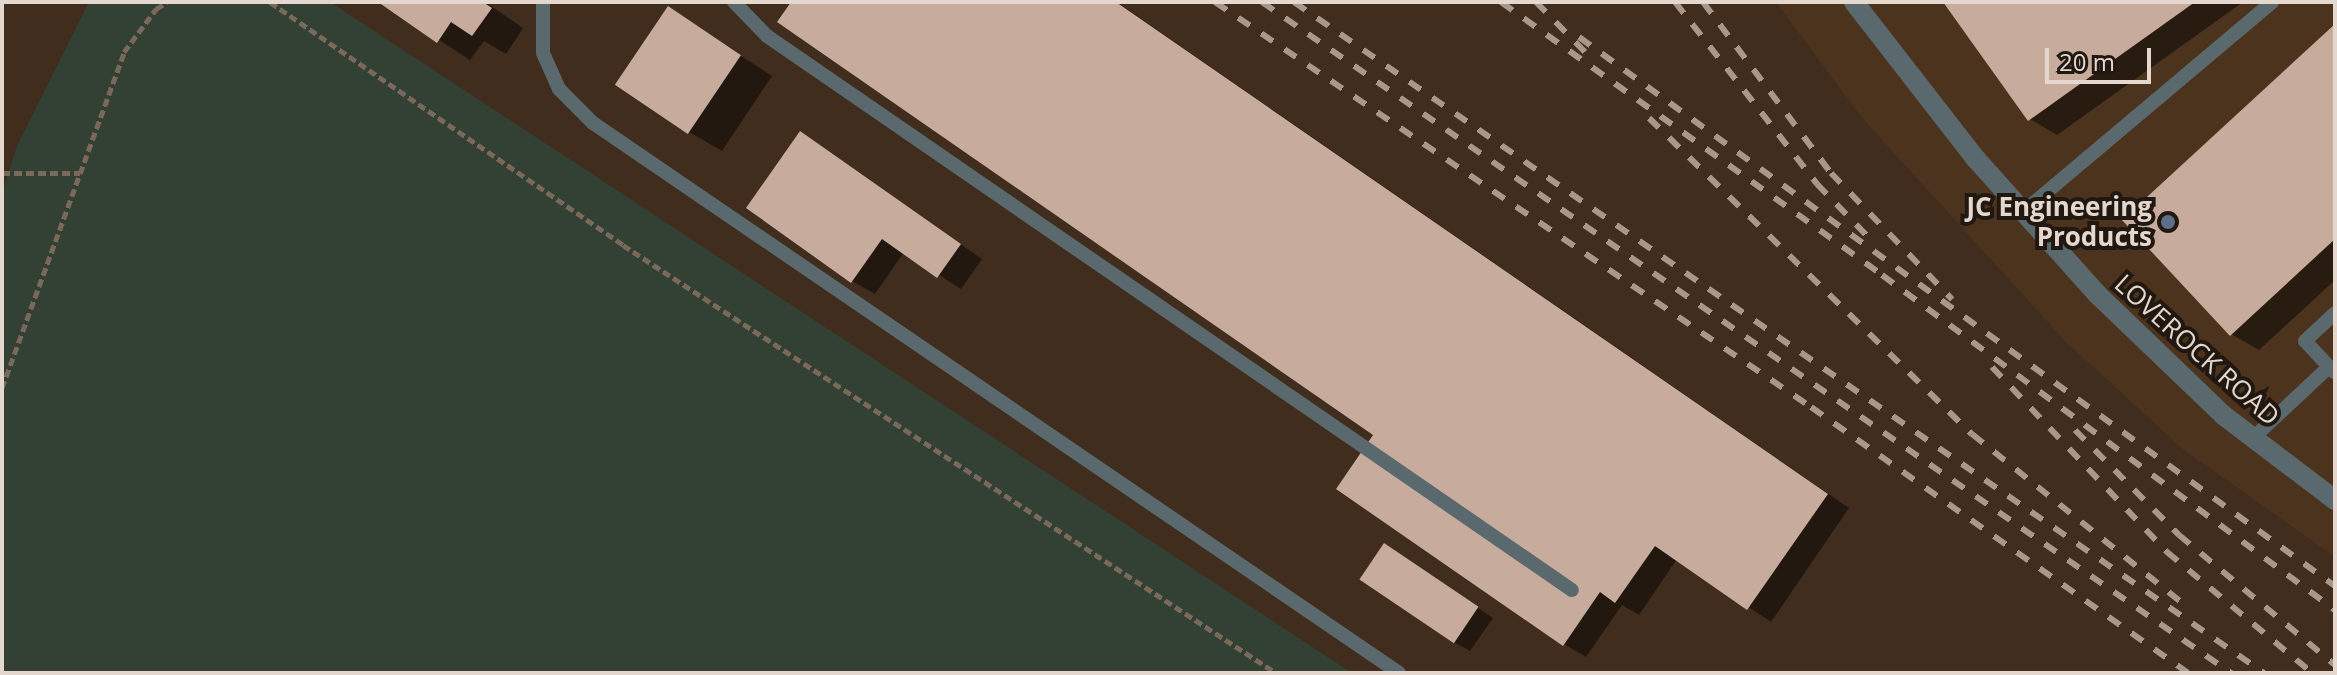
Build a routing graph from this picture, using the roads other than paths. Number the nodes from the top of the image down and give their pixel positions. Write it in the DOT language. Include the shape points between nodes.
graph roads {
  1 [pos="543,2"];
  2 [pos="734,2"];
  3 [pos="1854,2"];
  4 [pos="2272,2"];
  5 [pos="2023,212"];
  6 [pos="2335,313"];
  7 [pos="2332,370"];
  8 [pos="2253,438"];
  9 [pos="2335,500"];
  10 [pos="1572,590"];
  11 [pos="1399,673"];
  1 -- 11 [label="lane" via="543,53 559,89 593,123"];
  2 -- 10 [label="lane" via="767,36"];
  3 -- 5 [label="street, LOVEROCK ROAD" via="1914,83"];
  4 -- 5 [label="lane"];
  5 -- 8 [label="street, LOVEROCK ROAD" via="2185,381"];
  6 -- 7 [label="lane" via="2305,341"];
  7 -- 8 [label="lane"];
  8 -- 9 [label="street, LOVEROCK ROAD"];
}
